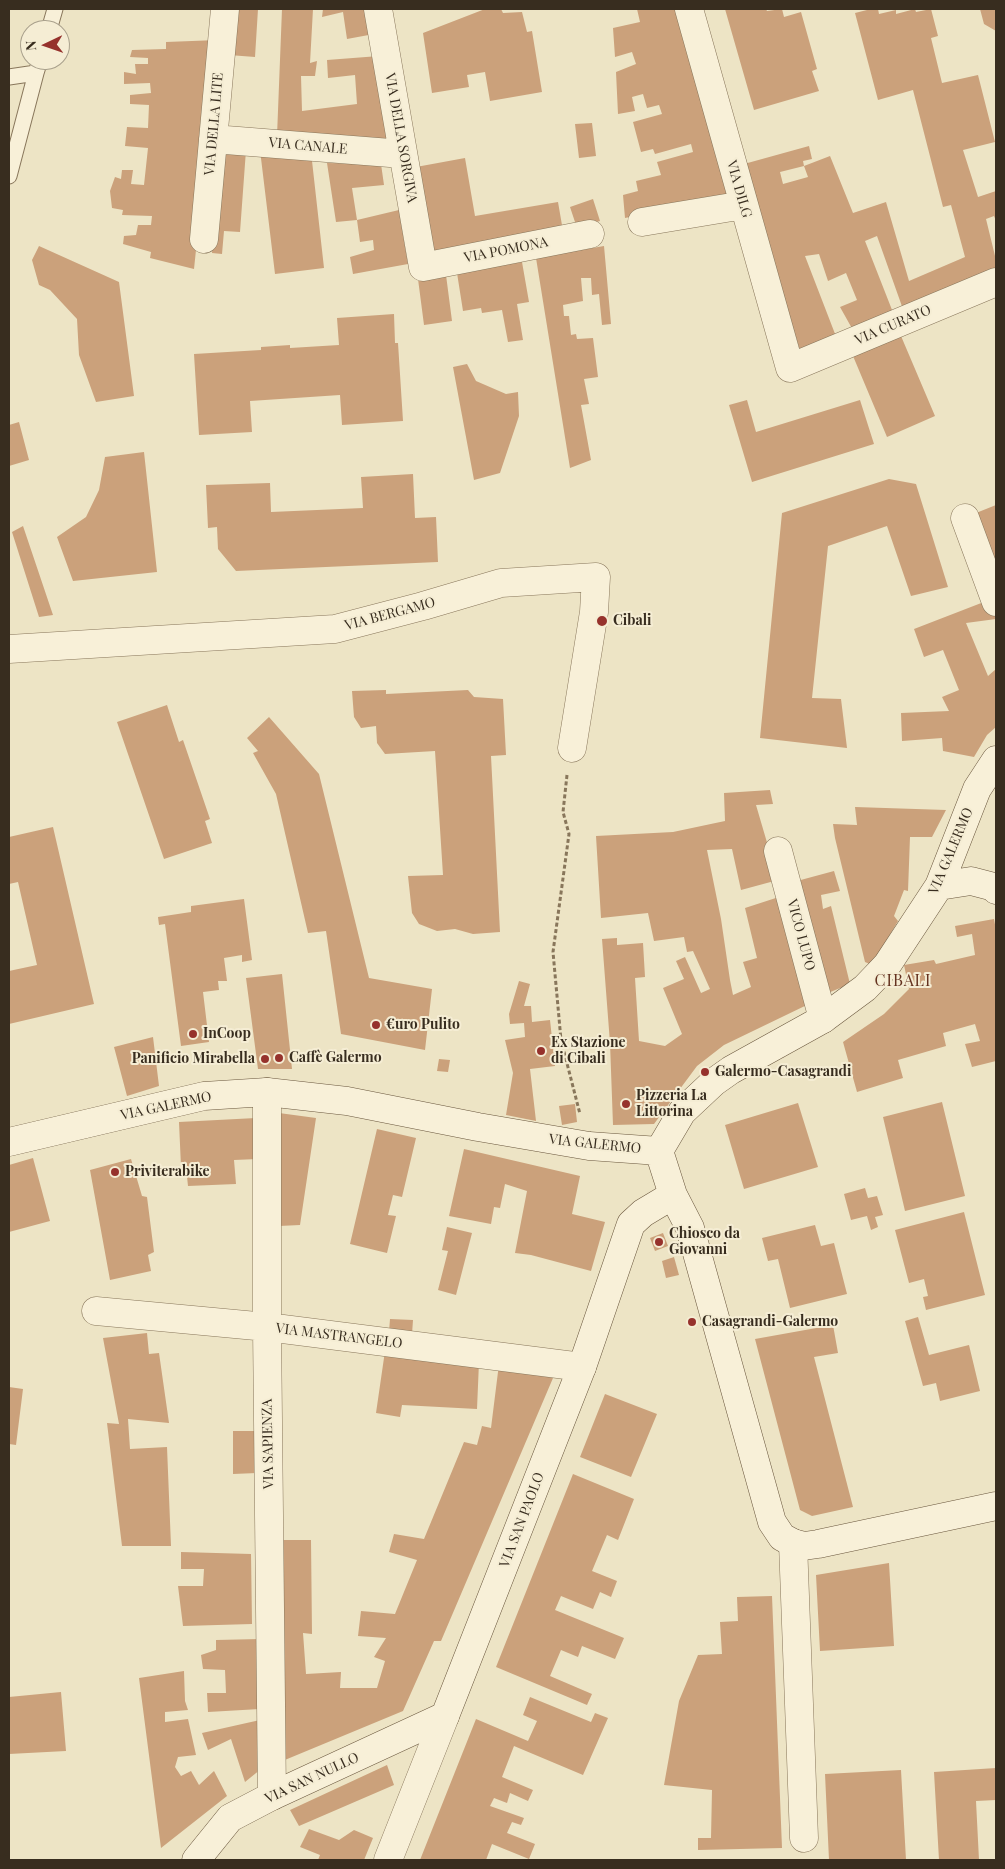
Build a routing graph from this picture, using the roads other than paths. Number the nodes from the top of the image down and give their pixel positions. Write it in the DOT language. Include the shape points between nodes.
graph roads {
  1 [pos="225,9"];
  2 [pos="378,9"];
  3 [pos="689,9"];
  4 [pos="29,70"];
  5 [pos="37,70"];
  6 [pos="9,77"];
  7 [pos="213,139"];
  8 [pos="403,154"];
  9 [pos="9,176"];
  10 [pos="744,205"];
  11 [pos="642,222"];
  12 [pos="590,234"];
  13 [pos="204,238"];
  14 [pos="422,267"];
  15 [pos="996,282"];
  16 [pos="790,368"];
  17 [pos="964,518"];
  18 [pos="996,602"];
  19 [pos="9,650"];
  20 [pos="572,748"];
  21 [pos="996,760"];
  22 [pos="778,851"];
  23 [pos="939,886"];
  24 [pos="996,890"];
  25 [pos="823,1019"];
  26 [pos="268,1092"];
  27 [pos="9,1142"];
  28 [pos="659,1151"];
  29 [pos="673,1195"];
  30 [pos="96,1311"];
  31 [pos="267,1327"];
  32 [pos="582,1366"];
  33 [pos="996,1506"];
  34 [pos="793,1543"];
  35 [pos="445,1716"];
  36 [pos="272,1796"];
  37 [pos="804,1838"];
  38 [pos="196,1860"];
  39 [pos="388,1860"];
  1 -- 7 [label="street, VIA DELLA LITE"];
  2 -- 8 [label="street, VIA DELLA SORGIVA"];
  3 -- 10 [label="street, VIA DILG"];
  4 -- 6 [label="lane"];
  5 -- 9 [label="lane"];
  7 -- 8 [label="street, VIA CANALE"];
  7 -- 13 [label="street, VIA DELLA LITE"];
  8 -- 14 [label="street, VIA DELLA SORGIVA"];
  10 -- 11 [label="street"];
  10 -- 16 [label="street, VIA DILG"];
  12 -- 14 [label="street, VIA POMONA"];
  15 -- 16 [label="street, VIA CURATO"];
  17 -- 18 [label="street"];
  19 -- 20 [label="street, VIA BERGAMO" via="335,629 501,583 596,577 594,612"];
  21 -- 23 [label="street, VIA GALERMO" via="977,789"];
  22 -- 25 [label="street, VICO LUPO"];
  23 -- 24 [label="street" via="971,881"];
  23 -- 25 [label="street, VIA GALERMO" via="887,965 865,988"];
  25 -- 28 [label="street, VIA GALERMO" via="714,1082 682,1112"];
  26 -- 27 [label="street, VIA GALERMO" via="204,1096"];
  26 -- 28 [label="street, VIA GALERMO" via="347,1101 589,1146"];
  26 -- 31 [label="street, VIA SAPIENZA"];
  28 -- 29 [label="street"];
  29 -- 32 [label="street, VIA SAN PAOLO" via="631,1224"];
  29 -- 34 [label="street" via="690,1228 772,1522 782,1537"];
  30 -- 31 [label="street, VIA MASTRANGELO"];
  31 -- 32 [label="street, VIA MASTRANGELO"];
  31 -- 36 [label="street, VIA SAPIENZA"];
  32 -- 35 [label="street, VIA SAN PAOLO"];
  33 -- 34 [label="street" via="818,1544 804,1546"];
  34 -- 37 [label="street"];
  35 -- 36 [label="street, VIA SAN NULLO"];
  35 -- 39 [label="street, VIA SAN PAOLO"];
  36 -- 38 [label="street, VIA SAN NULLO" via="230,1818"];
}
